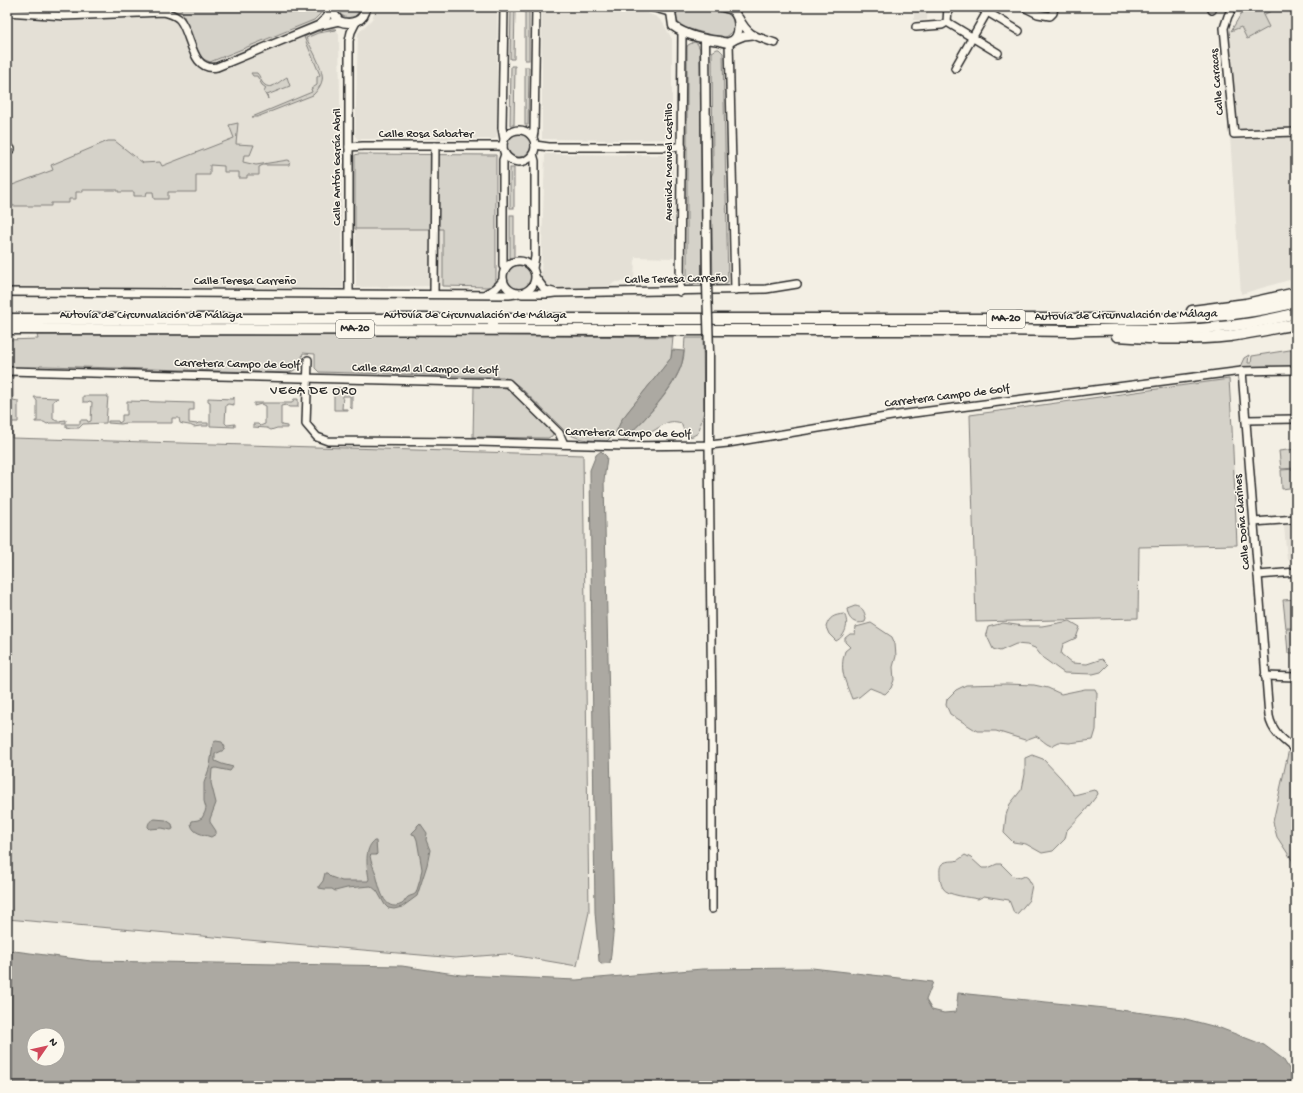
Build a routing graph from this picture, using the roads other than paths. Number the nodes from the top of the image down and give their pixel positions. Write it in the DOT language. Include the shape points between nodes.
graph roads {
  1 [pos="366,7"];
  2 [pos="504,7"];
  3 [pos="536,7"];
  4 [pos="653,7"];
  5 [pos="722,7"];
  6 [pos="948,7"];
  7 [pos="979,7"];
  8 [pos="1024,7"];
  9 [pos="1233,7"];
  10 [pos="331,9"];
  11 [pos="672,9"];
  12 [pos="1053,10"];
  13 [pos="7,12"];
  14 [pos="987,12"];
  15 [pos="739,18"];
  16 [pos="341,22"];
  17 [pos="356,22"];
  18 [pos="947,22"];
  19 [pos="317,26"];
  20 [pos="916,27"];
  21 [pos="1019,31"];
  22 [pos="682,32"];
  23 [pos="753,36"];
  24 [pos="972,38"];
  25 [pos="704,39"];
  26 [pos="349,41"];
  27 [pos="731,41"];
  28 [pos="775,43"];
  29 [pos="998,53"];
  30 [pos="955,68"];
  31 [pos="1296,132"];
  32 [pos="533,137"];
  33 [pos="504,142"];
  34 [pos="535,145"];
  35 [pos="435,146"];
  36 [pos="349,147"];
  37 [pos="682,147"];
  38 [pos="505,154"];
  39 [pos="533,154"];
  40 [pos="533,268"];
  41 [pos="505,269"];
  42 [pos="536,278"];
  43 [pos="503,280"];
  44 [pos="797,284"];
  45 [pos="735,290"];
  46 [pos="1296,290"];
  47 [pos="7,292"];
  48 [pos="680,292"];
  49 [pos="349,293"];
  50 [pos="555,293"];
  51 [pos="434,294"];
  52 [pos="483,294"];
  53 [pos="519,294"];
  54 [pos="1296,294"];
  55 [pos="1281,297"];
  56 [pos="1296,302"];
  57 [pos="1296,313"];
  58 [pos="7,319"];
  59 [pos="702,319"];
  60 [pos="715,319"];
  61 [pos="1098,319"];
  62 [pos="1296,324"];
  63 [pos="7,329"];
  64 [pos="702,330"];
  65 [pos="715,330"];
  66 [pos="1073,331"];
  67 [pos="308,360"];
  68 [pos="1296,370"];
  69 [pos="7,371"];
  70 [pos="1242,371"];
  71 [pos="306,378"];
  72 [pos="1296,419"];
  73 [pos="1246,420"];
  74 [pos="564,444"];
  75 [pos="709,445"];
  76 [pos="1296,519"];
  77 [pos="1254,522"];
  78 [pos="1296,572"];
  79 [pos="1258,575"];
  80 [pos="1265,674"];
  81 [pos="1296,677"];
  82 [pos="1296,750"];
  83 [pos="712,909"];
  1 -- 17 [label="main road" via="362,18"];
  2 -- 33 [label="street"];
  3 -- 32 [label="street"];
  4 -- 11 [label="main road"];
  5 -- 15 [label="main road" via="733,10"];
  6 -- 18 [label="street"];
  7 -- 14 [label="street"];
  8 -- 12 [label="street" via="1038,14 1050,16"];
  9 -- 31 [label="street, Calle Caracas" via="1224,28 1234,134"];
  10 -- 16 [label="main road"];
  10 -- 19 [label="street" via="328,17"];
  11 -- 22 [label="main road" via="673,26"];
  13 -- 19 [label="street" via="64,16 164,12 173,14 180,20 198,61 210,68"];
  14 -- 21 [label="street"];
  14 -- 24 [label="street"];
  15 -- 23 [label="street"];
  15 -- 27 [label="main road" via="739,30"];
  16 -- 17 [label="main road"];
  16 -- 19 [label="street"];
  16 -- 26 [label="street, Calle Antón García Abril" via="346,28"];
  17 -- 26 [label="street, Calle Antón García Abril"];
  18 -- 20 [label="street" via="942,25"];
  18 -- 24 [label="street"];
  22 -- 25 [label="main road"];
  22 -- 37 [label="street, Avenida Manuel Castillo"];
  23 -- 27 [label="street"];
  23 -- 28 [label="street"];
  24 -- 29 [label="street"];
  24 -- 30 [label="street"];
  25 -- 27 [label="main road"];
  25 -- 75 [label="main road, bridge"];
  26 -- 36 [label="street, Calle Antón García Abril"];
  27 -- 45 [label="street"];
  32 -- 33 [label="street" via="520,129 511,132"];
  32 -- 34 [label="street"];
  33 -- 35 [label="street, Calle Rosa Sabater"];
  33 -- 38 [label="street"];
  34 -- 37 [label="street"];
  34 -- 39 [label="street"];
  35 -- 36 [label="street, Calle Rosa Sabater"];
  35 -- 51 [label="street"];
  36 -- 49 [label="street, Calle Antón García Abril"];
  37 -- 48 [label="street, Avenida Manuel Castillo"];
  38 -- 39 [label="street" via="519,162 525,161"];
  38 -- 41 [label="street"];
  39 -- 40 [label="street"];
  40 -- 41 [label="street" via="519,261 513,262"];
  40 -- 42 [label="street"];
  41 -- 43 [label="street"];
  42 -- 50 [label="street" via="545,290"];
  42 -- 53 [label="street" via="528,292"];
  43 -- 52 [label="street, Calle Teresa Carreño" via="493,291"];
  43 -- 53 [label="street" via="507,289"];
  44 -- 45 [label="street, Calle Teresa Carreño"];
  45 -- 48 [label="street, Calle Teresa Carreño"];
  46 -- 55 [label="highway"];
  47 -- 49 [label="street, Calle Teresa Carreño"];
  48 -- 50 [label="street, Calle Teresa Carreño"];
  49 -- 51 [label="street, Calle Teresa Carreño"];
  50 -- 53 [label="street, Calle Teresa Carreño"];
  51 -- 52 [label="street, Calle Teresa Carreño"];
  52 -- 53 [label="street, Calle Teresa Carreño"];
  54 -- 55 [label="highway"];
  55 -- 61 [label="highway" via="1202,310 1110,315"];
  56 -- 61 [label="highway, Autovía de Circunvalación de Málaga / MA-20" via="1229,315 1175,319"];
  57 -- 66 [label="highway, Autovía de Circunvalación de Málaga / MA-20" via="1202,329"];
  58 -- 59 [label="highway, Autovía de Circunvalación de Málaga / MA-20"];
  60 -- 61 [label="highway, Autovía de Circunvalación de Málaga / MA-20"];
  62 -- 66 [label="highway" via="1240,335 1187,339 1089,335"];
  63 -- 64 [label="highway, Autovía de Circunvalación de Málaga / MA-20"];
  65 -- 66 [label="highway, Autovía de Circunvalación de Málaga / MA-20"];
  67 -- 71 [label="street"];
  68 -- 70 [label="street, Carretera Campo de Golf"];
  69 -- 71 [label="street, Carretera Campo de Golf"];
  70 -- 73 [label="street, Calle Doña Clarines"];
  70 -- 75 [label="street, Carretera Campo de Golf" via="898,414"];
  71 -- 74 [label="street, Calle Ramal al Campo de Golf" via="508,383 559,433"];
  71 -- 74 [label="street, Carretera Campo de Golf" via="306,424 317,437 328,441"];
  72 -- 73 [label="street"];
  73 -- 77 [label="street, Calle Doña Clarines"];
  74 -- 75 [label="street, Carretera Campo de Golf"];
  75 -- 83 [label="street"];
  76 -- 77 [label="street"];
  77 -- 79 [label="street, Calle Doña Clarines"];
  78 -- 79 [label="street"];
  79 -- 80 [label="street, Calle Doña Clarines"];
  80 -- 81 [label="street"];
  80 -- 82 [label="street, Calle Doña Clarines" via="1270,722 1277,735"];
}
